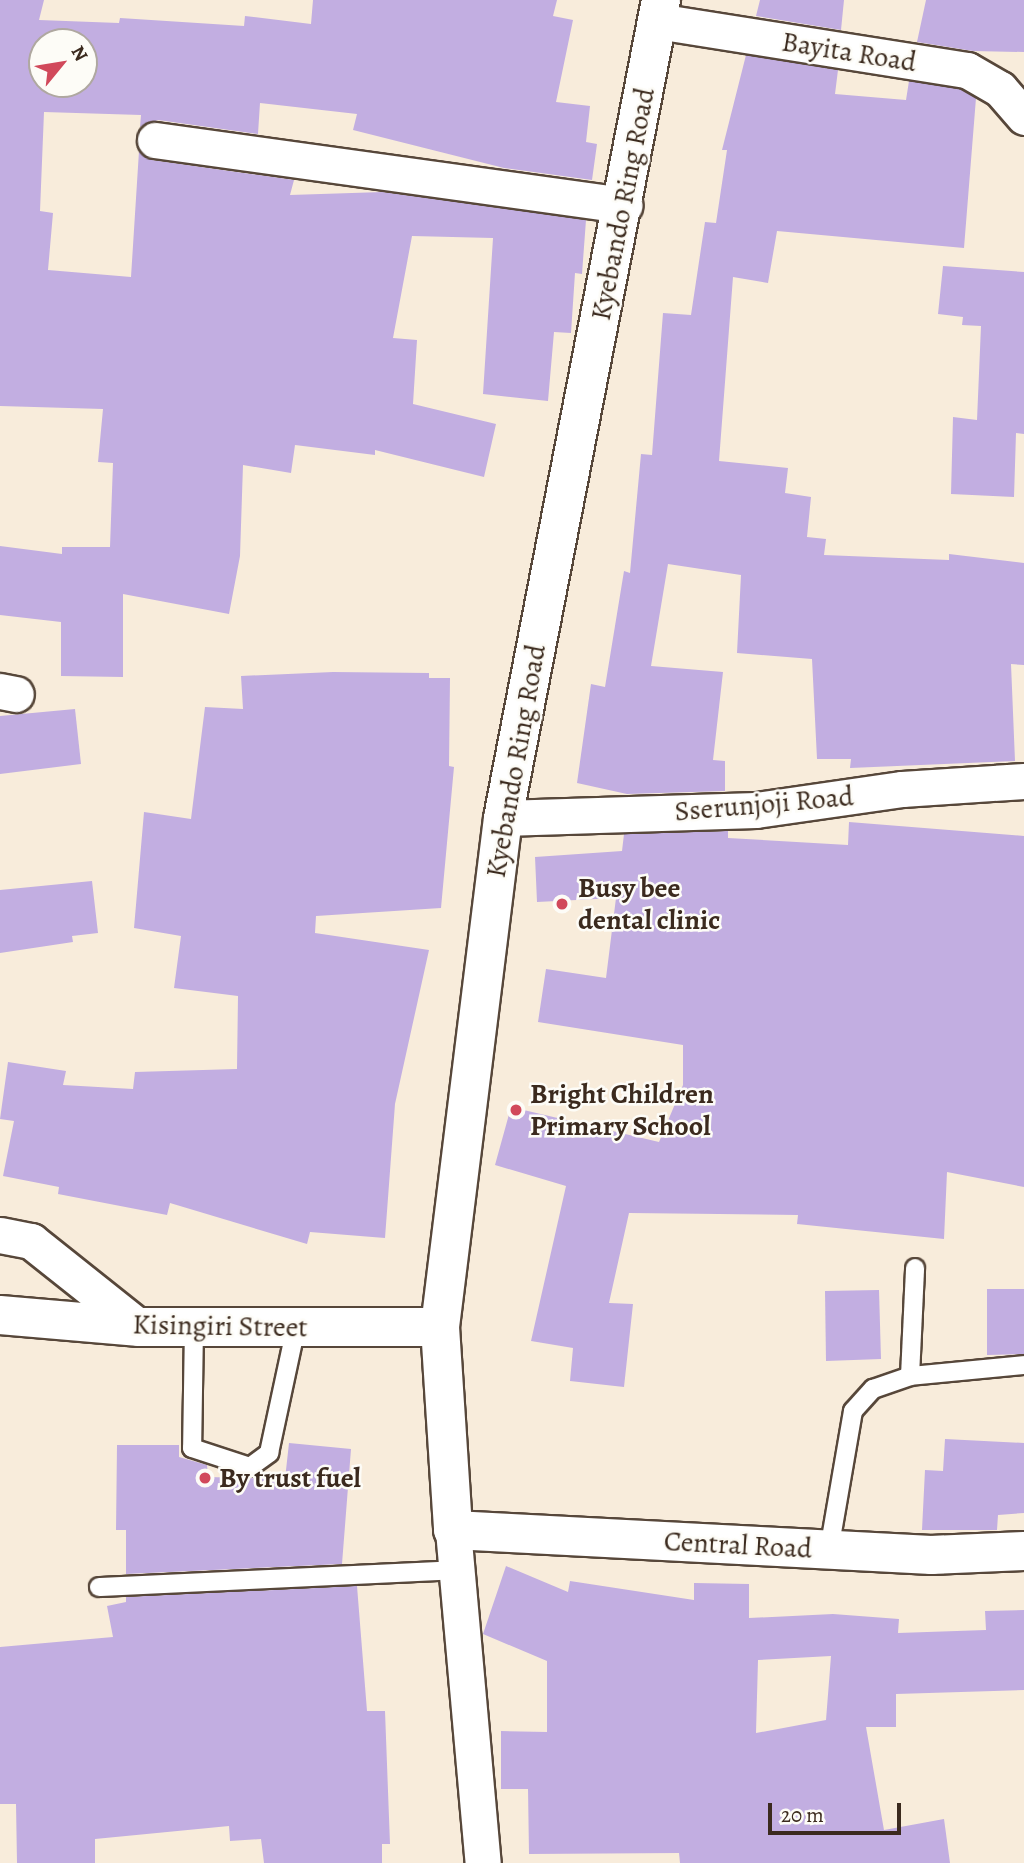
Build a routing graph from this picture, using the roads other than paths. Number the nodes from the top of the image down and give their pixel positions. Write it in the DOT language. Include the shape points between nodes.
graph roads {
  1 [pos="659,11"];
  2 [pos="1024,117"];
  3 [pos="155,140"];
  4 [pos="625,205"];
  5 [pos="1022,774"];
  6 [pos="503,818"];
  7 [pos="0,1235"];
  8 [pos="915,1268"];
  9 [pos="0,1315"];
  10 [pos="139,1327"];
  11 [pos="194,1327"];
  12 [pos="296,1327"];
  13 [pos="440,1327"];
  14 [pos="1024,1365"];
  15 [pos="910,1376"];
  16 [pos="453,1530"];
  17 [pos="829,1550"];
  18 [pos="1024,1551"];
  19 [pos="456,1570"];
  20 [pos="99,1587"];
  21 [pos="483,1863"];
  1 -- 2 [label="street, Bayita Road" via="967,70 1000,89"];
  1 -- 4 [label="street, Kyebando Ring Road"];
  3 -- 4 [label="street"];
  4 -- 6 [label="street, Kyebando Ring Road"];
  5 -- 6 [label="street, Sserunjoji Road" via="756,810"];
  6 -- 13 [label="street, Kyebando Ring Road"];
  7 -- 10 [label="street" via="31,1241"];
  8 -- 15 [label="lane"];
  9 -- 10 [label="street, Kisingiri Street"];
  10 -- 11 [label="street, Kisingiri Street"];
  11 -- 12 [label="street, Kisingiri Street"];
  11 -- 12 [label="lane" via="192,1448 250,1467 269,1453"];
  12 -- 13 [label="street, Kisingiri Street"];
  13 -- 16 [label="street, Kyebando Ring Road"];
  14 -- 15 [label="lane"];
  15 -- 17 [label="lane" via="873,1389 853,1411"];
  16 -- 17 [label="street, Central Road"];
  16 -- 19 [label="street"];
  17 -- 18 [label="street, Central Road" via="931,1555"];
  19 -- 20 [label="lane"];
  19 -- 21 [label="street"];
}
